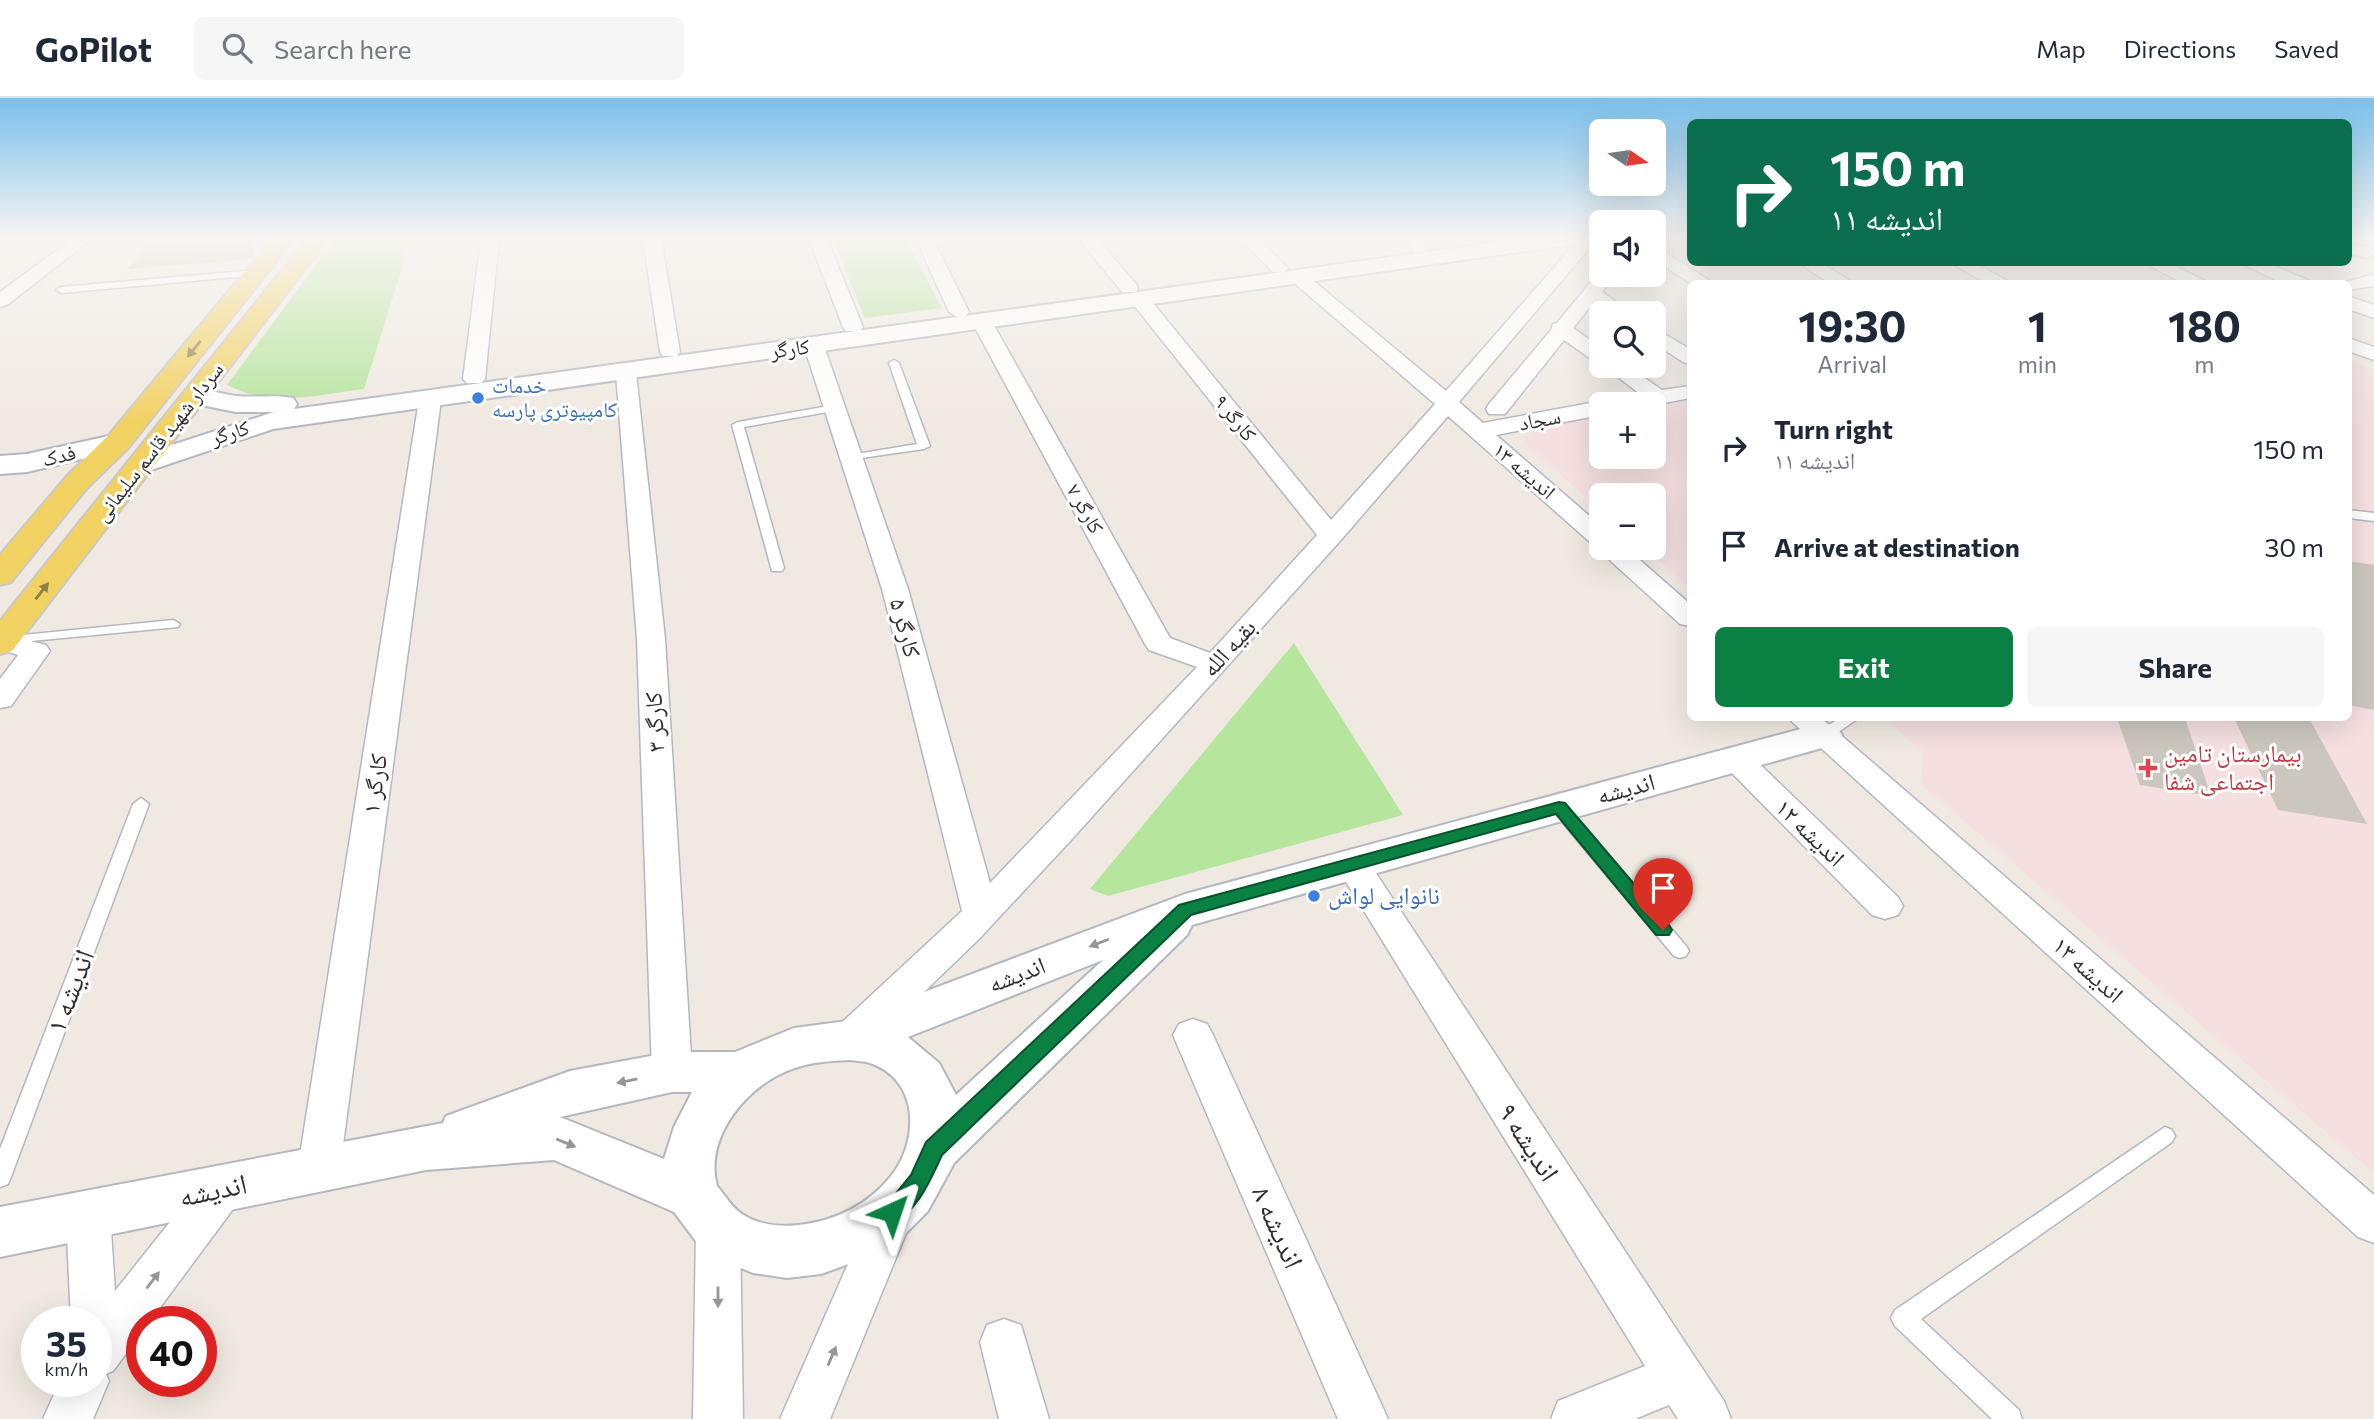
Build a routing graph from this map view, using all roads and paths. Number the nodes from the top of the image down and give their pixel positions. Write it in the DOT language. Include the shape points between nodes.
graph roads {
  1 [pos="234,301"];
  2 [pos="270,301"];
  3 [pos="485,301"];
  4 [pos="662,301"];
  5 [pos="843,301"];
  6 [pos="953,301"];
  7 [pos="1070,301"];
  8 [pos="1099,301"];
  9 [pos="1140,301"];
  10 [pos="1322,301"];
  11 [pos="1536,301"];
  12 [pos="1586,301"];
  13 [pos="2352,304"];
  14 [pos="959,312"];
  15 [pos="2374,312"];
  16 [pos="982,322"];
  17 [pos="853,327"];
  18 [pos="1560,328"];
  19 [pos="1666,342"];
  20 [pos="814,346"];
  21 [pos="2352,346"];
  22 [pos="1589,349"];
  23 [pos="737,350"];
  24 [pos="670,352"];
  25 [pos="2374,354"];
  26 [pos="1687,356"];
  27 [pos="894,363"];
  28 [pos="626,373"];
  29 [pos="1523,376"];
  30 [pos="1631,378"];
  31 [pos="474,379"];
  32 [pos="1651,392"];
  33 [pos="1687,393"];
  34 [pos="195,396"];
  35 [pos="1666,397"];
  36 [pos="430,400"];
  37 [pos="1447,404"];
  38 [pos="834,408"];
  39 [pos="1497,410"];
  40 [pos="1589,410"];
  41 [pos="274,413"];
  42 [pos="1567,415"];
  43 [pos="1479,431"];
  44 [pos="118,442"];
  45 [pos="851,458"];
  46 [pos="142,464"];
  47 [pos="9,470"];
  48 [pos="77,482"];
  49 [pos="2352,514"];
  50 [pos="2374,517"];
  51 [pos="1589,528"];
  52 [pos="1331,536"];
  53 [pos="1625,560"];
  54 [pos="777,568"];
  55 [pos="0,575"];
  56 [pos="1687,615"];
  57 [pos="173,624"];
  58 [pos="1,643"];
  59 [pos="1215,664"];
  60 [pos="0,699"];
  61 [pos="1826,723"];
  62 [pos="1735,759"];
  63 [pos="141,804"];
  64 [pos="1559,807"];
  65 [pos="1352,864"];
  66 [pos="1885,906"];
  67 [pos="1185,910"];
  68 [pos="981,914"];
  69 [pos="1680,951"];
  70 [pos="1193,1035"];
  71 [pos="849,1040"];
  72 [pos="672,1072"];
  73 [pos="743,1072"];
  74 [pos="2165,1136"];
  75 [pos="426,1147"];
  76 [pos="934,1149"];
  77 [pos="319,1168"];
  78 [pos="0,1177"];
  79 [pos="224,1188"];
  80 [pos="705,1212"];
  81 [pos="892,1212"];
  82 [pos="88,1215"];
  83 [pos="2374,1223"];
  84 [pos="0,1232"];
  85 [pos="93,1306"];
  86 [pos="112,1333"];
  87 [pos="1004,1342"];
  88 [pos="1679,1376"];
  89 [pos="78,1397"];
  90 [pos="68,1419"];
  91 [pos="718,1419"];
  92 [pos="805,1419"];
  93 [pos="1024,1419"];
  94 [pos="1363,1419"];
  95 [pos="1576,1419"];
  96 [pos="1706,1419"];
  97 [pos="2010,1419"];
  1 -- 44 [label="main road, one-way"];
  2 -- 34 [label="main road, سردار شهید قاسم سلیمانی"];
  3 -- 31 [label="street"];
  4 -- 24 [label="street"];
  5 -- 17 [label="street"];
  6 -- 14 [label="street"];
  7 -- 14 [label="street, کارگر"];
  8 -- 16 [label="street, کارگر"];
  9 -- 52 [label="street, کارگر ۹"];
  10 -- 37 [label="street, اندیشه ۱۳"];
  11 -- 37 [label="street, بقیه الله"];
  12 -- 18 [label="street"];
  13 -- 15 [label="street"];
  14 -- 17 [label="street, کارگر"];
  16 -- 20 [label="street, کارگر"];
  16 -- 59 [label="street, کارگر ۷" via="1159,644"];
  17 -- 23 [label="street, کارگر"];
  18 -- 22 [label="street"];
  18 -- 29 [label="street"];
  19 -- 26 [label="street"];
  20 -- 23 [label="street, کارگر"];
  20 -- 38 [label="street, کارگر ۵"];
  21 -- 25 [label="street"];
  23 -- 24 [label="street, کارگر"];
  23 -- 28 [label="street, کارگر"];
  24 -- 31 [label="street, کارگر"];
  27 -- 45 [label="lane" via="923,446"];
  28 -- 36 [label="street, کارگر"];
  28 -- 72 [label="street, کارگر ۳" via="651,639"];
  29 -- 39 [label="street"];
  29 -- 42 [label="street"];
  30 -- 32 [label="street"];
  31 -- 41 [label="street, کارگر"];
  33 -- 35 [label="street"];
  34 -- 41 [label="street, کارگر"];
  34 -- 46 [label="main road, سردار شهید قاسم سلیمانی"];
  36 -- 41 [label="street, کارگر"];
  36 -- 77 [label="street, کارگر ۱"];
  37 -- 43 [label="street, اندیشه ۱۳"];
  37 -- 52 [label="street, بقیه الله"];
  38 -- 45 [label="street, کارگر ۵"];
  38 -- 54 [label="lane" via="738,425"];
  40 -- 42 [label="street, سجاد"];
  41 -- 46 [label="street, کارگر"];
  42 -- 43 [label="street, سجاد"];
  43 -- 51 [label="street, اندیشه ۱۳"];
  44 -- 47 [label="street, فدک"];
  44 -- 48 [label="main road"];
  45 -- 68 [label="street, کارگر ۵" via="895,589"];
  58 -- 46 [label="main road, سردار شهید قاسم سلیمانی, one-way"];
  47 -- 48 [label="street, فدک"];
  48 -- 55 [label="main road"];
  49 -- 50 [label="lane"];
  52 -- 59 [label="street, بقیه الله"];
  53 -- 56 [label="street"];
  57 -- 58 [label="lane"];
  58 -- 60 [label="street" via="36,651"];
  59 -- 68 [label="street, بقیه الله"];
  61 -- 62 [label="street, اندیشه"];
  61 -- 83 [label="street, اندیشه ۱۳"];
  62 -- 64 [label="street, اندیشه"];
  62 -- 66 [label="street, اندیشه ۱۲"];
  63 -- 78 [label="lane, اندیشه ۱"];
  64 -- 65 [label="street, اندیشه"];
  64 -- 69 [label="lane"];
  65 -- 67 [label="street, اندیشه"];
  65 -- 88 [label="street, اندیشه ۹"];
  67 -- 71 [label="street, اندیشه, one-way"];
  67 -- 76 [label="street, اندیشه"];
  68 -- 71 [label="street, بقیه الله"];
  70 -- 94 [label="street, اندیشه ۸"];
  71 -- 73 [label="street, اندیشه" via="813,1042 777,1052"];
  71 -- 76 [label="street, اندیشه" via="882,1046 909,1063 928,1086 937,1115"];
  72 -- 73 [label="street, اندیشه"];
  72 -- 75 [label="street, اندیشه, one-way" via="570,1092"];
  73 -- 80 [label="street, اندیشه" via="716,1098 697,1129 688,1162"];
  74 -- 97 [label="lane" via="1903,1318"];
  75 -- 77 [label="street, اندیشه"];
  75 -- 80 [label="street, اندیشه, one-way" via="555,1138"];
  76 -- 81 [label="street, اندیشه" via="919,1182"];
  77 -- 79 [label="street, اندیشه"];
  79 -- 82 [label="street, اندیشه"];
  86 -- 79 [label="street, one-way"];
  80 -- 81 [label="street, اندیشه" via="737,1243 775,1252 816,1250 857,1236"];
  80 -- 91 [label="street, one-way"];
  92 -- 81 [label="street, one-way"];
  82 -- 84 [label="street, اندیشه"];
  82 -- 85 [label="street"];
  87 -- 93 [label="street"];
  88 -- 95 [label="street"];
  88 -- 96 [label="street, اندیشه ۹"];
  89 -- 90 [label="street"];
}
